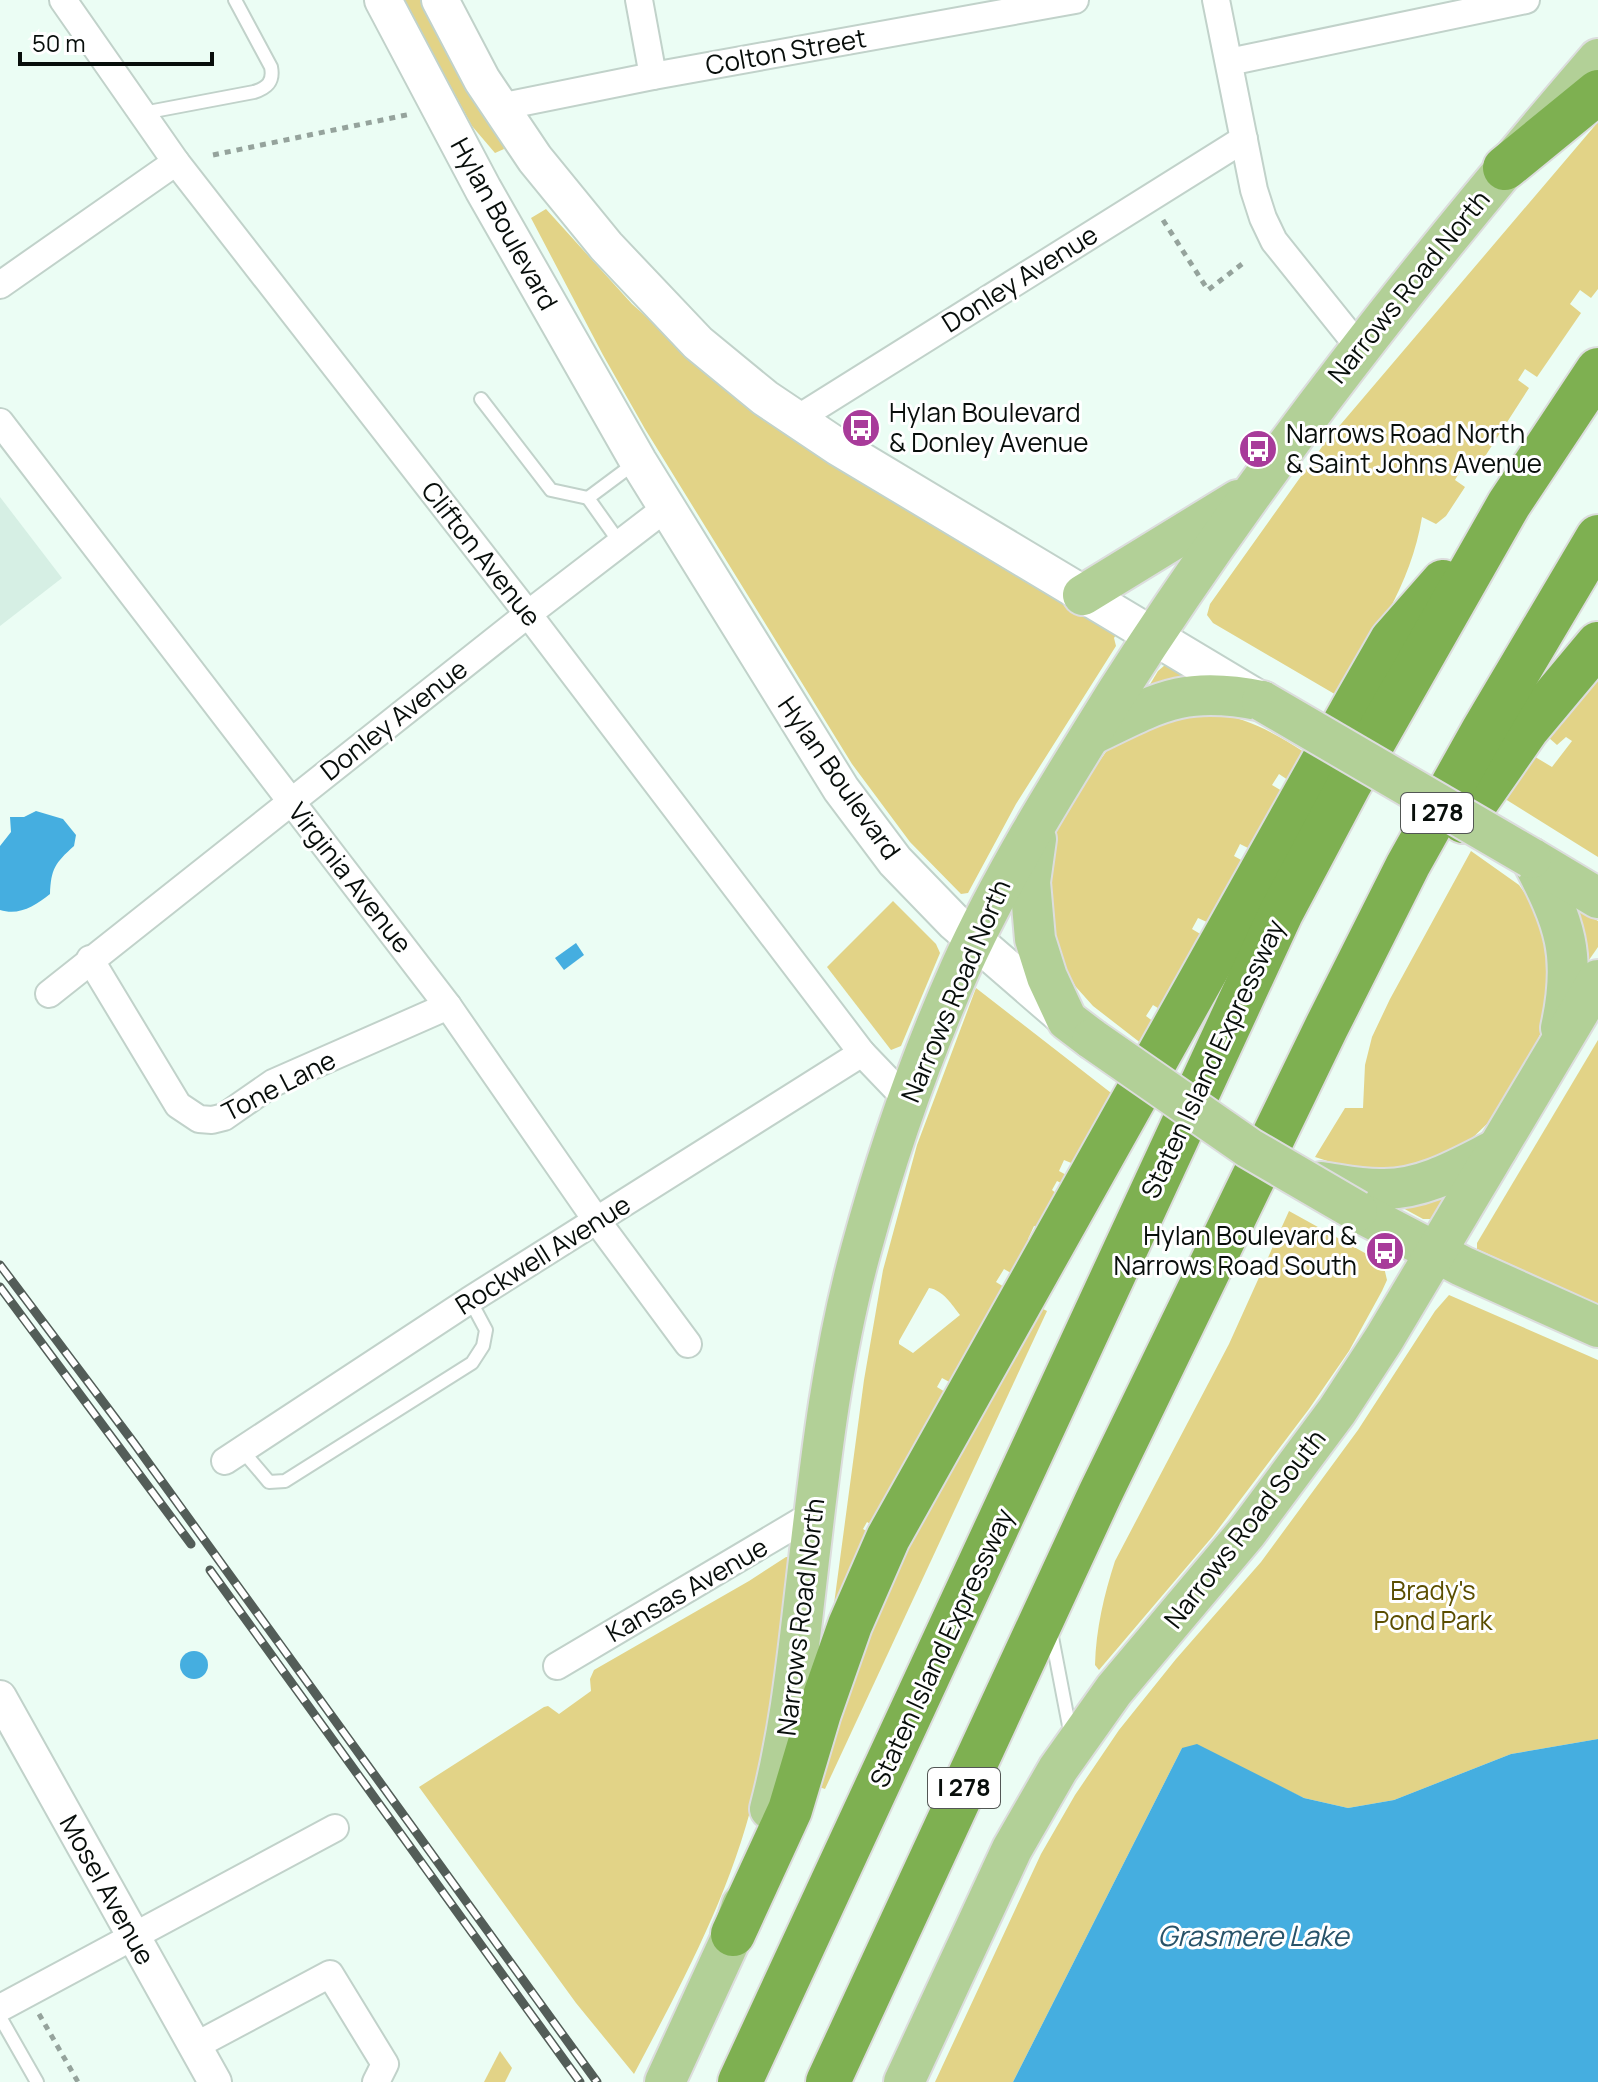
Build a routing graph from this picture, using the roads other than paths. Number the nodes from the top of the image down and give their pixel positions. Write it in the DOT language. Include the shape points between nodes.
graph roads {
  1 [pos="63,0"];
  2 [pos="235,0"];
  3 [pos="383,0"];
  4 [pos="440,0"];
  5 [pos="639,0"];
  6 [pos="1075,0"];
  7 [pos="1216,0"];
  8 [pos="1526,0"];
  9 [pos="1598,59"];
  10 [pos="1229,62"];
  11 [pos="653,76"];
  12 [pos="1598,92"];
  13 [pos="499,107"];
  14 [pos="142,113"];
  15 [pos="1244,139"];
  16 [pos="176,162"];
  17 [pos="1505,168"];
  18 [pos="0,285"];
  19 [pos="1359,347"];
  20 [pos="1598,370"];
  21 [pos="481,399"];
  22 [pos="797,419"];
  23 [pos="0,422"];
  24 [pos="638,461"];
  25 [pos="1255,490"];
  26 [pos="588,498"];
  27 [pos="1509,504"];
  28 [pos="666,508"];
  29 [pos="1598,537"];
  30 [pos="620,543"];
  31 [pos="1083,595"];
  32 [pos="528,614"];
  33 [pos="1153,637"];
  34 [pos="1598,644"];
  35 [pos="1262,701"];
  36 [pos="1090,735"];
  37 [pos="291,802"];
  38 [pos="1041,815"];
  39 [pos="1531,858"];
  40 [pos="1598,898"];
  41 [pos="974,941"];
  42 [pos="90,959"];
  43 [pos="1598,980"];
  44 [pos="49,994"];
  45 [pos="448,1006"];
  46 [pos="1080,1030"];
  47 [pos="1555,1052"];
  48 [pos="862,1053"];
  49 [pos="1292,1098"];
  50 [pos="908,1101"];
  51 [pos="1497,1149"];
  52 [pos="1362,1200"];
  53 [pos="597,1221"];
  54 [pos="1435,1253"];
  55 [pos="470,1300"];
  56 [pos="1598,1327"];
  57 [pos="688,1344"];
  58 [pos="233,1455"];
  59 [pos="815,1513"];
  60 [pos="1046,1610"];
  61 [pos="557,1666"];
  62 [pos="0,1697"];
  63 [pos="1073,1747"];
  64 [pos="335,1828"];
  65 [pos="733,1934"];
  66 [pos="134,1938"];
  67 [pos="0,2008"];
  68 [pos="0,2017"];
  69 [pos="195,2046"];
  70 [pos="668,2075"];
  71 [pos="37,2082"];
  72 [pos="215,2082"];
  73 [pos="376,2082"];
  74 [pos="740,2082"];
  75 [pos="828,2082"];
  76 [pos="904,2082"];
  1 -- 14 [label="street, Clifton Avenue"];
  2 -- 14 [label="lane" via="271,67 270,83 254,92"];
  3 -- 24 [label="main road, Hylan Boulevard"];
  4 -- 13 [label="main road, Hylan Boulevard"];
  5 -- 11 [label="street"];
  6 -- 11 [label="street, Colton Street"];
  7 -- 10 [label="street"];
  8 -- 10 [label="street"];
  9 -- 17 [label="main road, Narrows Road North"];
  10 -- 15 [label="street"];
  11 -- 13 [label="street, Colton Street"];
  12 -- 17 [label="highway"];
  13 -- 22 [label="main road, Hylan Boulevard" via="606,246 673,319 726,367"];
  14 -- 16 [label="street, Clifton Avenue"];
  15 -- 19 [label="street" via="1274,241"];
  15 -- 22 [label="street, Donley Avenue"];
  16 -- 18 [label="street"];
  16 -- 32 [label="street, Clifton Avenue"];
  17 -- 19 [label="main road, Narrows Road North"];
  19 -- 25 [label="main road, Narrows Road North"];
  20 -- 27 [label="highway, Staten Island Expressway / I 278"];
  21 -- 26 [label="lane" via="551,490"];
  22 -- 31 [label="main road, Hylan Boulevard"];
  23 -- 37 [label="street, Virginia Avenue"];
  24 -- 26 [label="lane"];
  24 -- 28 [label="main road, Hylan Boulevard"];
  25 -- 31 [label="main road"];
  25 -- 33 [label="main road, Narrows Road North"];
  26 -- 30 [label="lane"];
  27 -- 65 [label="highway" via="1392,640 888,1538 850,1625 790,1810"];
  27 -- 74 [label="highway, Staten Island Expressway / I 278" via="1350,783 1261,953"];
  28 -- 30 [label="street, Donley Avenue"];
  28 -- 41 [label="main road, Hylan Boulevard" via="866,825"];
  29 -- 49 [label="highway, I 278" via="1408,865"];
  30 -- 32 [label="street, Donley Avenue"];
  31 -- 33 [label="main road, Hylan Boulevard"];
  32 -- 37 [label="street, Donley Avenue"];
  32 -- 48 [label="street, Clifton Avenue"];
  33 -- 35 [label="main road, Hylan Boulevard"];
  33 -- 36 [label="main road, Narrows Road North"];
  34 -- 49 [label="highway" via="1484,788 1451,840 1365,1006"];
  35 -- 36 [label="main road" via="1193,695 1145,709"];
  35 -- 39 [label="main road, Hylan Boulevard, bridge"];
  36 -- 38 [label="main road, Narrows Road North"];
  37 -- 42 [label="street, Donley Avenue"];
  37 -- 45 [label="street, Virginia Avenue"];
  38 -- 41 [label="main road, Narrows Road North"];
  38 -- 46 [label="main road" via="1030,882 1031,920 1047,977"];
  39 -- 40 [label="main road, Hylan Boulevard"];
  39 -- 47 [label="main road" via="1557,908 1568,949 1569,979"];
  41 -- 46 [label="main road, Hylan Boulevard"];
  41 -- 50 [label="main road, Narrows Road North"];
  42 -- 44 [label="street, Donley Avenue"];
  42 -- 45 [label="street, Tone Lane" via="178,1105 199,1119 224,1117 273,1083"];
  43 -- 47 [label="main road, Narrows Road South"];
  45 -- 53 [label="street, Virginia Avenue"];
  46 -- 52 [label="main road, Hylan Boulevard, bridge" via="1300,1179"];
  47 -- 51 [label="main road, Narrows Road South"];
  48 -- 50 [label="street, Clifton Avenue"];
  48 -- 53 [label="street, Rockwell Avenue"];
  49 -- 60 [label="highway, I 278"];
  50 -- 59 [label="main road, Narrows Road North" via="848,1300 830,1389"];
  51 -- 52 [label="main road" via="1451,1173"];
  51 -- 54 [label="main road, Narrows Road South"];
  52 -- 54 [label="main road, Hylan Boulevard"];
  53 -- 55 [label="street, Rockwell Avenue"];
  53 -- 57 [label="street, Virginia Avenue"];
  54 -- 56 [label="main road, Hylan Boulevard"];
  54 -- 63 [label="main road, Narrows Road South" via="1361,1376 1298,1465"];
  55 -- 58 [label="street, Rockwell Avenue"];
  55 -- 58 [label="lane" via="486,1330 483,1346 472,1363 442,1384 285,1481 269,1482"];
  59 -- 61 [label="street, Kansas Avenue"];
  59 -- 65 [label="main road, Narrows Road North" via="783,1758"];
  60 -- 63 [label="lane"];
  60 -- 75 [label="highway, I 278"];
  62 -- 66 [label="street, Mosel Avenue"];
  63 -- 76 [label="main road, Narrows Road South" via="1012,1849"];
  64 -- 66 [label="street"];
  65 -- 70 [label="main road, Narrows Road North"];
  66 -- 67 [label="street"];
  66 -- 69 [label="street, Mosel Avenue"];
  68 -- 71 [label="lane"];
  69 -- 72 [label="street, Mosel Avenue"];
  69 -- 73 [label="street" via="330,1974 385,2064"];
}
